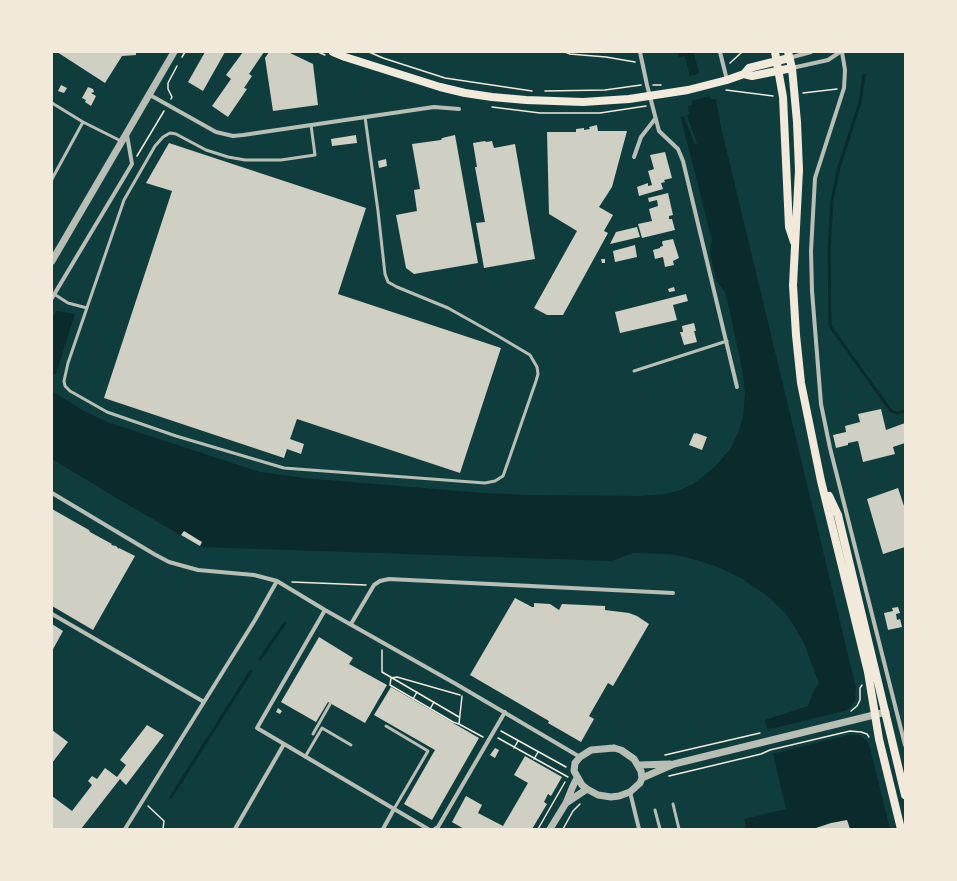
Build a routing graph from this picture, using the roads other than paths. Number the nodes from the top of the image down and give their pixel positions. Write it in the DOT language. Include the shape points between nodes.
graph roads {
  1 [pos="174,52"];
  2 [pos="333,52"];
  3 [pos="347,52"];
  4 [pos="640,52"];
  5 [pos="720,52"];
  6 [pos="775,52"];
  7 [pos="811,52"];
  8 [pos="841,52"];
  9 [pos="789,55"];
  10 [pos="777,62"];
  11 [pos="367,64"];
  12 [pos="792,68"];
  13 [pos="778,71"];
  14 [pos="744,74"];
  15 [pos="727,80"];
  16 [pos="150,95"];
  17 [pos="650,96"];
  18 [pos="52,103"];
  19 [pos="459,109"];
  20 [pos="365,117"];
  21 [pos="655,119"];
  22 [pos="83,122"];
  23 [pos="311,125"];
  24 [pos="127,135"];
  25 [pos="123,142"];
  26 [pos="634,157"];
  27 [pos="52,179"];
  28 [pos="795,246"];
  29 [pos="52,261"];
  30 [pos="53,295"];
  31 [pos="87,308"];
  32 [pos="727,341"];
  33 [pos="634,371"];
  34 [pos="737,387"];
  35 [pos="821,481"];
  36 [pos="52,493"];
  37 [pos="276,581"];
  38 [pos="673,593"];
  39 [pos="324,610"];
  40 [pos="52,614"];
  41 [pos="351,624"];
  42 [pos="204,702"];
  43 [pos="330,704"];
  44 [pos="504,712"];
  45 [pos="886,712"];
  46 [pos="875,715"];
  47 [pos="386,726"];
  48 [pos="312,734"];
  49 [pos="284,744"];
  50 [pos="351,745"];
  51 [pos="905,745"];
  52 [pos="305,757"];
  53 [pos="580,757"];
  54 [pos="639,764"];
  55 [pos="674,764"];
  56 [pos="577,778"];
  57 [pos="642,778"];
  58 [pos="587,789"];
  59 [pos="630,792"];
  60 [pos="905,795"];
  61 [pos="566,803"];
  62 [pos="673,804"];
  63 [pos="394,809"];
  64 [pos="655,810"];
  65 [pos="124,829"];
  66 [pos="235,829"];
  67 [pos="383,829"];
  68 [pos="428,829"];
  69 [pos="435,829"];
  70 [pos="550,829"];
  71 [pos="639,829"];
  72 [pos="660,829"];
  73 [pos="679,829"];
  74 [pos="901,829"];
  1 -- 16 [label="street"];
  2 -- 11 [label="main road"];
  3 -- 11 [label="main road"];
  4 -- 17 [label="street"];
  5 -- 15 [label="street"];
  6 -- 10 [label="main road"];
  7 -- 9 [label="street"];
  8 -- 12 [label="street" via="828,60"];
  8 -- 51 [label="street" via="845,70 844,88 815,178 811,251 812,291 821,404"];
  9 -- 10 [label="main road"];
  9 -- 12 [label="main road"];
  10 -- 13 [label="main road"];
  10 -- 14 [label="main road" via="749,68"];
  11 -- 17 [label="main road" via="440,87 492,97 583,102"];
  12 -- 13 [label="main road"];
  12 -- 28 [label="main road" via="799,170"];
  13 -- 14 [label="main road" via="752,76"];
  13 -- 28 [label="main road" via="783,96 789,227"];
  14 -- 15 [label="main road"];
  15 -- 17 [label="main road"];
  16 -- 23 [label="street" via="222,134 243,135"];
  16 -- 24 [label="street"];
  17 -- 21 [label="street"];
  18 -- 22 [label="lane"];
  19 -- 20 [label="street" via="434,107"];
  20 -- 23 [label="street"];
  20 -- 31 [label="lane" via="388,282 448,308 508,341 530,355 536,367 536,381 503,476 485,483 284,468 176,436 107,412 70,391 64,381"];
  21 -- 26 [label="street" via="641,137"];
  21 -- 32 [label="street" via="659,131 678,149 683,161"];
  22 -- 25 [label="lane"];
  22 -- 27 [label="lane"];
  23 -- 31 [label="lane" via="315,154 280,160 244,160 224,156 206,150 176,134 163,136 124,200"];
  24 -- 25 [label="street"];
  24 -- 30 [label="street" via="132,164"];
  25 -- 29 [label="street"];
  28 -- 35 [label="main road" via="793,285 800,376"];
  30 -- 31 [label="lane" via="68,303"];
  32 -- 33 [label="lane"];
  32 -- 34 [label="street"];
  35 -- 45 [label="main road" via="838,516"];
  35 -- 46 [label="main road" via="868,672"];
  36 -- 37 [label="street" via="169,562 198,570 254,575"];
  37 -- 39 [label="street"];
  37 -- 42 [label="street"];
  38 -- 41 [label="street" via="388,579 374,585"];
  39 -- 41 [label="street"];
  39 -- 49 [label="street" via="257,728"];
  40 -- 42 [label="street"];
  41 -- 44 [label="street"];
  42 -- 65 [label="street"];
  43 -- 48 [label="lane"];
  44 -- 53 [label="street"];
  44 -- 69 [label="street"];
  45 -- 46 [label="street"];
  45 -- 60 [label="main road"];
  46 -- 55 [label="street"];
  46 -- 74 [label="main road"];
  47 -- 63 [label="lane" via="428,750"];
  49 -- 52 [label="street"];
  49 -- 66 [label="street"];
  50 -- 52 [label="lane" via="322,728"];
  52 -- 63 [label="street"];
  53 -- 54 [label="street" via="591,750 614,748 628,754"];
  53 -- 56 [label="street" via="575,764"];
  54 -- 55 [label="street"];
  54 -- 57 [label="street"];
  55 -- 57 [label="street"];
  56 -- 58 [label="street"];
  56 -- 61 [label="street"];
  57 -- 59 [label="street"];
  58 -- 59 [label="street" via="598,795 611,797"];
  58 -- 61 [label="street"];
  59 -- 71 [label="street"];
  61 -- 70 [label="street"];
  62 -- 73 [label="lane"];
  63 -- 67 [label="street"];
  63 -- 68 [label="street"];
  64 -- 72 [label="lane"];
}
